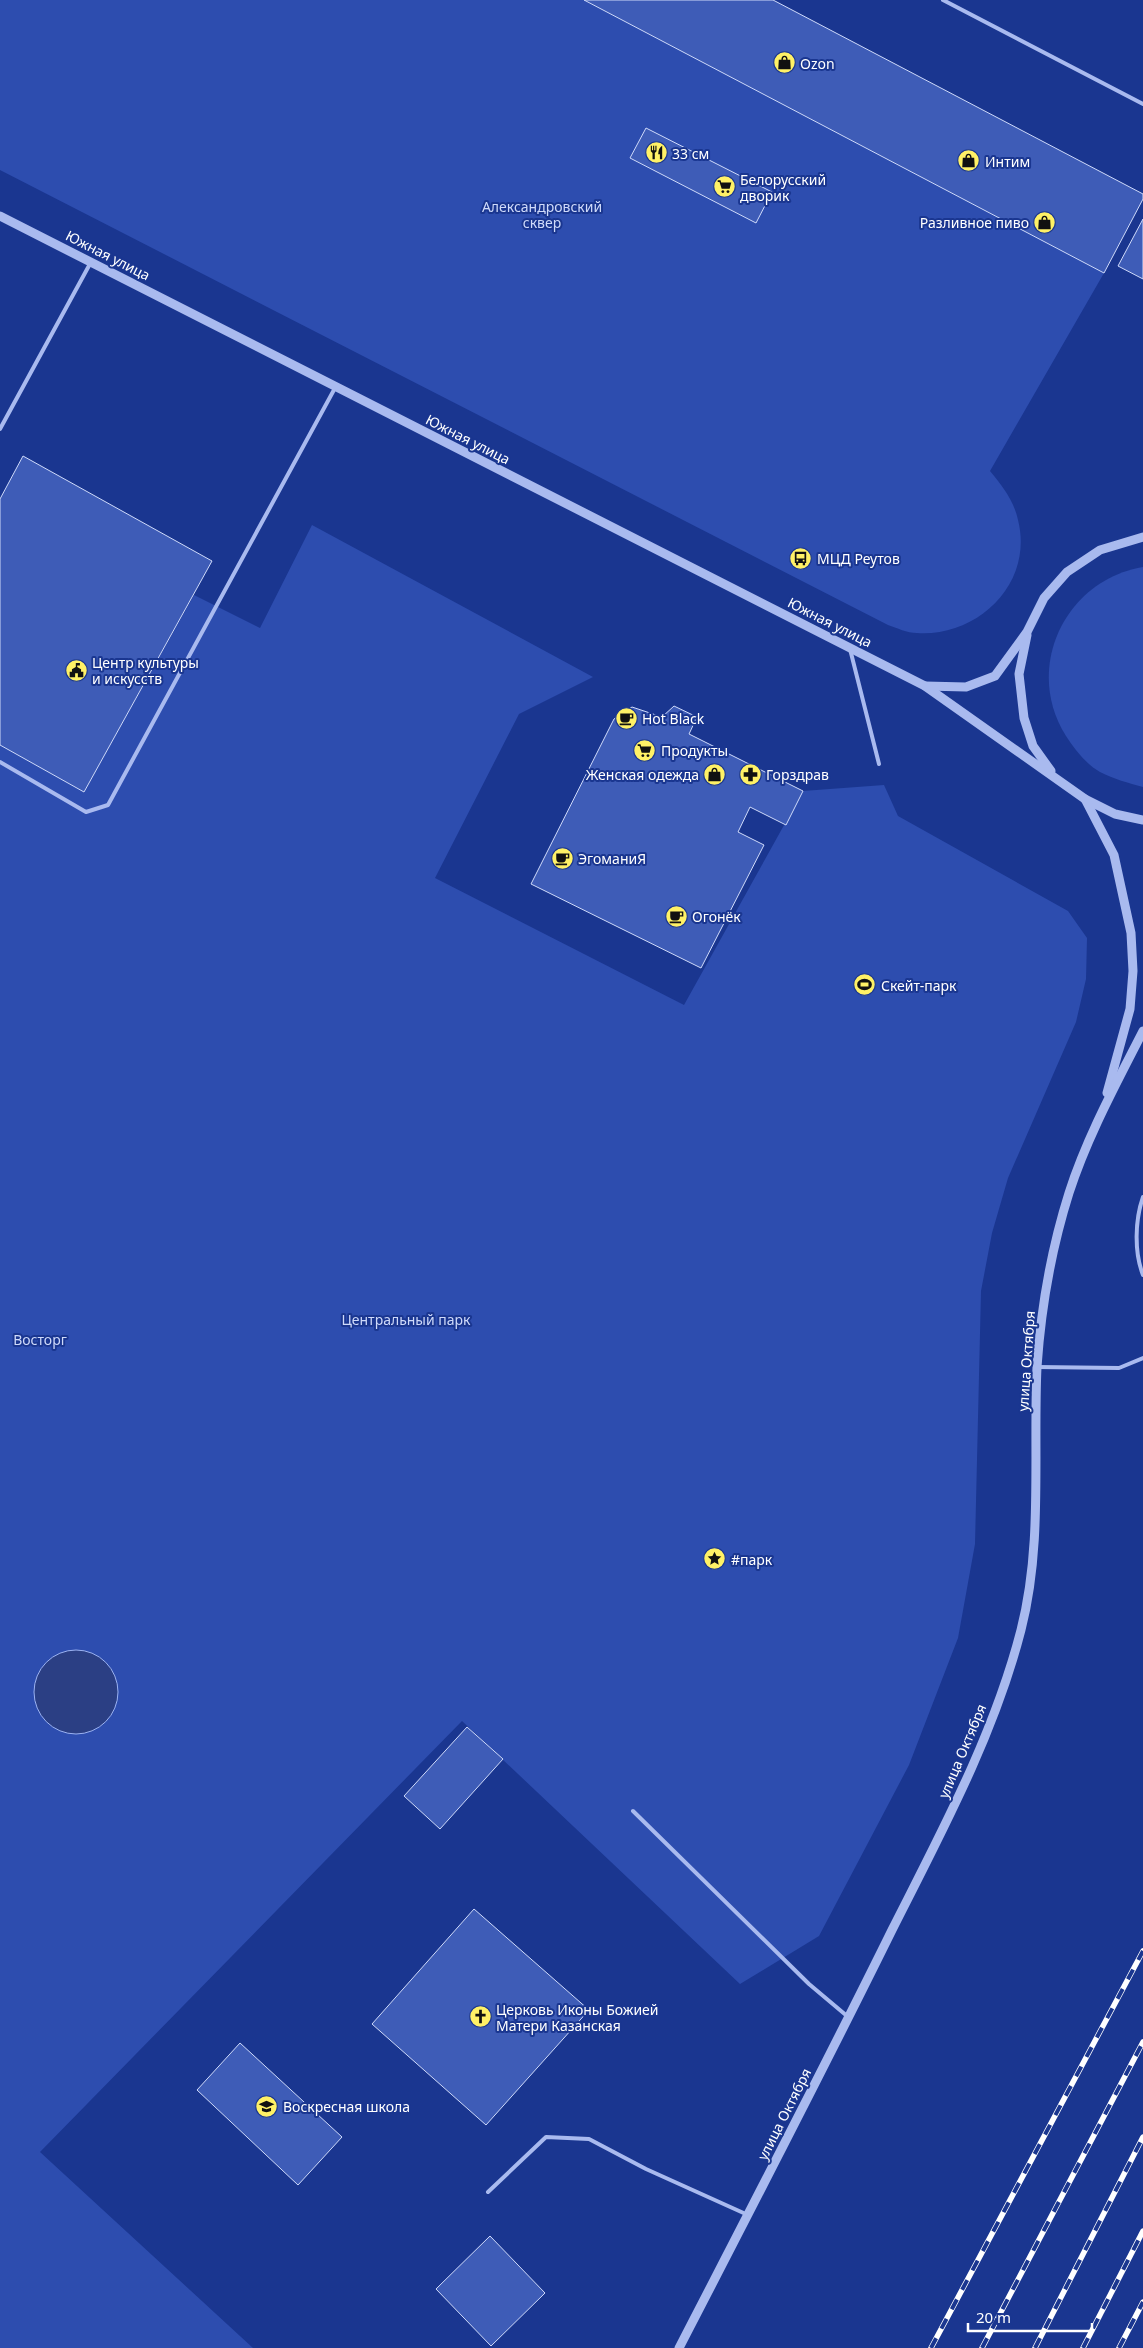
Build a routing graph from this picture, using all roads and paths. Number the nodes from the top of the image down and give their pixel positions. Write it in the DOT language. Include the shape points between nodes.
graph roads {
  1 [pos="943,0"];
  2 [pos="1143,104"];
  3 [pos="0,216"];
  4 [pos="90,262"];
  5 [pos="335,388"];
  6 [pos="0,428"];
  7 [pos="1143,537"];
  8 [pos="1027,632"];
  9 [pos="850,647"];
  10 [pos="925,686"];
  11 [pos="0,762"];
  12 [pos="879,764"];
  13 [pos="1057,778"];
  14 [pos="1085,798"];
  15 [pos="1143,820"];
  16 [pos="1143,1031"];
  17 [pos="1101,1115"];
  18 [pos="1143,1197"];
  19 [pos="1143,1275"];
  20 [pos="1143,1358"];
  21 [pos="1037,1367"];
  22 [pos="633,1811"];
  23 [pos="849,2018"];
  24 [pos="488,2192"];
  25 [pos="748,2215"];
  26 [pos="679,2348"];
  1 -- 2 [label="lane"];
  3 -- 4 [label="street, Южная улица"];
  4 -- 5 [label="street, Южная улица"];
  4 -- 6 [label="lane"];
  5 -- 9 [label="street, Южная улица"];
  5 -- 11 [label="lane" via="108,805 86,812"];
  7 -- 8 [label="street" via="1100,550 1067,572 1044,598"];
  8 -- 10 [label="street" via="995,676 966,688"];
  8 -- 13 [label="street" via="1019,674 1024,718 1033,746"];
  9 -- 10 [label="street, Южная улица"];
  9 -- 12 [label="lane"];
  10 -- 13 [label="street, Южная улица"];
  13 -- 14 [label="street, Южная улица"];
  14 -- 15 [label="street, Южная улица" via="1115,814"];
  14 -- 17 [label="street, улица Октября" via="1114,855 1131,933 1133,971 1130,1008"];
  16 -- 17 [label="street, улица Октября"];
  17 -- 21 [label="street, улица Октября" via="1070,1190 1046,1280"];
  18 -- 19 [label="lane" via="1138,1210 1137,1242"];
  20 -- 21 [label="lane" via="1119,1368"];
  21 -- 23 [label="street, улица Октября" via="1030,1580 1008,1677 958,1798"];
  22 -- 23 [label="lane" via="805,1980"];
  23 -- 25 [label="street, улица Октября"];
  24 -- 25 [label="lane" via="546,2137 588,2139"];
  25 -- 26 [label="street, улица Октября"];
}
